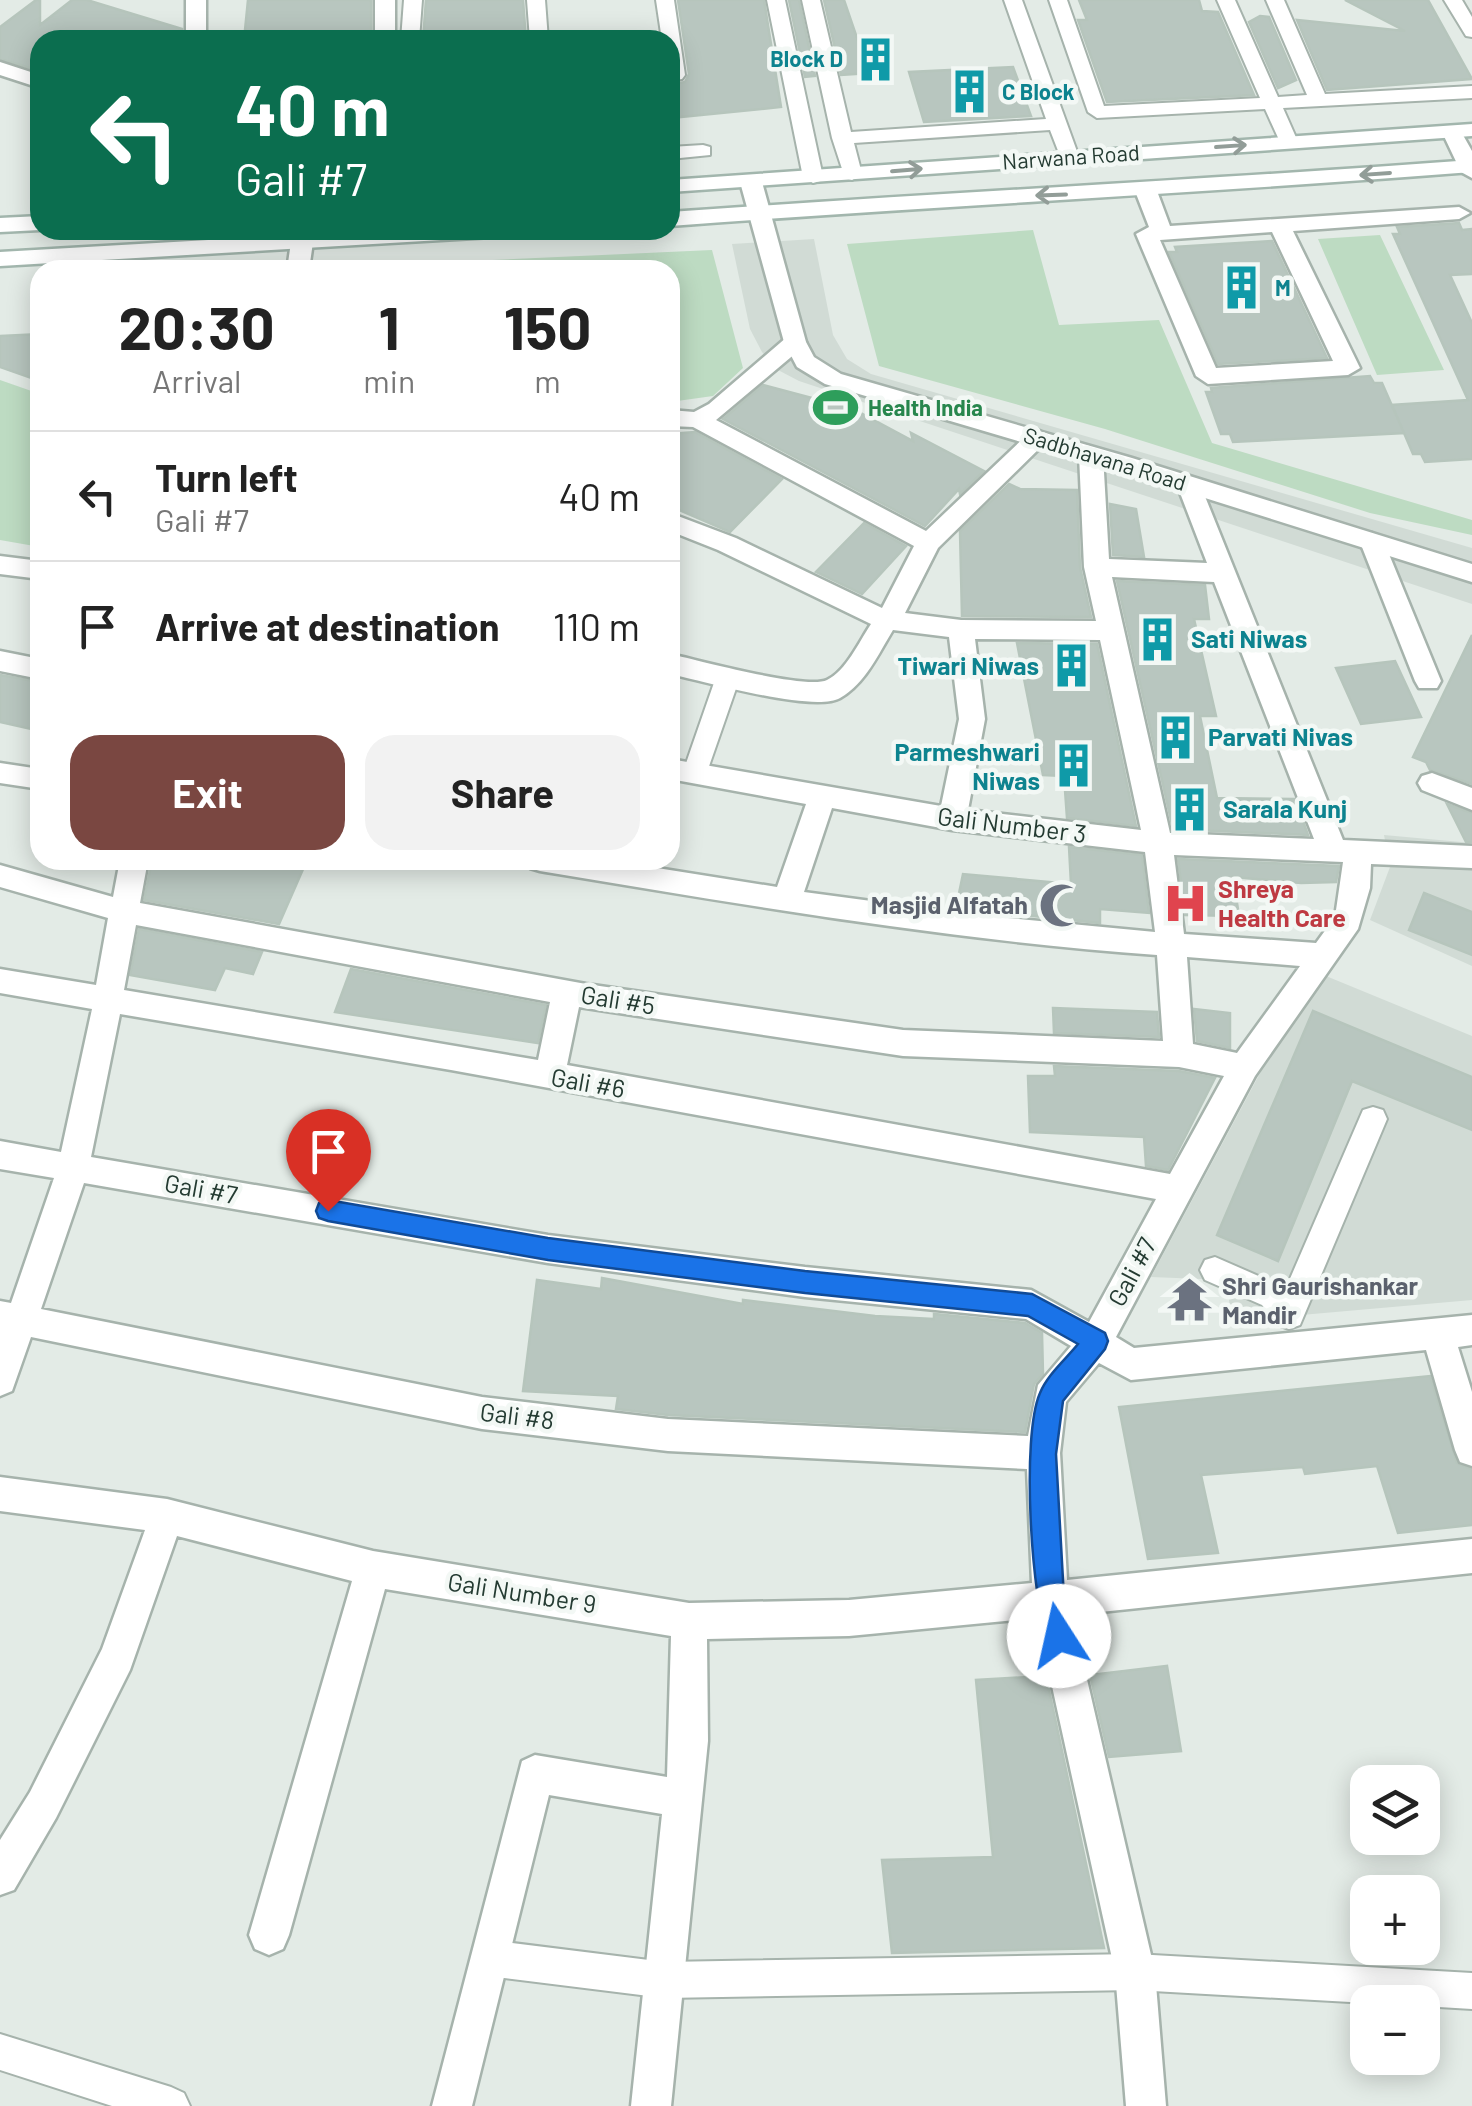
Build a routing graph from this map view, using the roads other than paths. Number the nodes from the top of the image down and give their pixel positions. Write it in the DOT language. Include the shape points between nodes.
graph roads {
  1 [pos="196,0"];
  2 [pos="385,0"];
  3 [pos="414,0"];
  4 [pos="536,0"];
  5 [pos="665,0"];
  6 [pos="776,0"];
  7 [pos="811,0"];
  8 [pos="1014,0"];
  9 [pos="1058,0"];
  10 [pos="1226,0"];
  11 [pos="1276,0"];
  12 [pos="1453,0"];
  13 [pos="196,30"];
  14 [pos="385,30"];
  15 [pos="411,30"];
  16 [pos="538,30"];
  17 [pos="669,30"];
  18 [pos="1472,32"];
  19 [pos="0,68"];
  20 [pos="30,78"];
  21 [pos="1472,92"];
  22 [pos="1318,100"];
  23 [pos="1272,103"];
  24 [pos="1057,124"];
  25 [pos="1462,131"];
  26 [pos="841,138"];
  27 [pos="1288,142"];
  28 [pos="703,152"];
  29 [pos="680,153"];
  30 [pos="1069,157"];
  31 [pos="1471,168"];
  32 [pos="852,174"];
  33 [pos="813,177"];
  34 [pos="752,182"];
  35 [pos="680,186"];
  36 [pos="1146,191"];
  37 [pos="1458,212"];
  38 [pos="762,214"];
  39 [pos="680,218"];
  40 [pos="1278,223"];
  41 [pos="30,224"];
  42 [pos="0,226"];
  43 [pos="1162,232"];
  44 [pos="334,240"];
  45 [pos="302,242"];
  46 [pos="0,260"];
  47 [pos="299,260"];
  48 [pos="795,342"];
  49 [pos="680,419"];
  50 [pos="698,420"];
  51 [pos="1038,438"];
  52 [pos="1090,455"];
  53 [pos="1189,485"];
  54 [pos="680,526"];
  55 [pos="1372,542"];
  56 [pos="928,543"];
  57 [pos="0,566"];
  58 [pos="1096,567"];
  59 [pos="30,569"];
  60 [pos="1222,573"];
  61 [pos="1472,573"];
  62 [pos="884,620"];
  63 [pos="961,628"];
  64 [pos="1110,631"];
  65 [pos="0,661"];
  66 [pos="680,666"];
  67 [pos="30,667"];
  68 [pos="728,677"];
  69 [pos="1428,682"];
  70 [pos="683,770"];
  71 [pos="0,773"];
  72 [pos="30,778"];
  73 [pos="1432,783"];
  74 [pos="823,794"];
  75 [pos="1472,799"];
  76 [pos="952,818"];
  77 [pos="1158,843"];
  78 [pos="1346,852"];
  79 [pos="1472,857"];
  80 [pos="132,870"];
  81 [pos="600,870"];
  82 [pos="0,876"];
  83 [pos="787,901"];
  84 [pos="123,911"];
  85 [pos="1171,943"];
  86 [pos="1324,956"];
  87 [pos="0,982"];
  88 [pos="566,992"];
  89 [pos="107,997"];
  90 [pos="1179,1054"];
  91 [pos="1244,1067"];
  92 [pos="550,1076"];
  93 [pos="1373,1119"];
  94 [pos="0,1155"];
  95 [pos="73,1167"];
  96 [pos="1176,1189"];
  97 [pos="1215,1270"];
  98 [pos="10,1318"];
  99 [pos="1294,1330"];
  100 [pos="1472,1330"];
  101 [pos="1438,1333"];
  102 [pos="1096,1341"];
  103 [pos="0,1380"];
  104 [pos="1472,1450"];
  105 [pos="1043,1454"];
  106 [pos="0,1494"];
  107 [pos="167,1516"];
  108 [pos="1472,1556"];
  109 [pos="373,1569"];
  110 [pos="1050,1598"];
  111 [pos="689,1621"];
  112 [pos="684,1799"];
  113 [pos="0,1876"];
  114 [pos="270,1935"];
  115 [pos="489,1958"];
  116 [pos="1134,1972"];
  117 [pos="665,1980"];
  118 [pos="1472,1991"];
  119 [pos="0,2052"];
  120 [pos="171,2106"];
  121 [pos="452,2106"];
  122 [pos="651,2106"];
  123 [pos="1146,2106"];
  1 -- 13 [label="street"];
  2 -- 14 [label="street"];
  3 -- 15 [label="lane"];
  4 -- 16 [label="lane"];
  5 -- 17 [label="lane"];
  6 -- 33 [label="lane"];
  7 -- 26 [label="lane"];
  8 -- 24 [label="lane"];
  9 -- 23 [label="lane" via="1097,112"];
  10 -- 23 [label="lane"];
  11 -- 22 [label="lane"];
  12 -- 18 [label="lane"];
  19 -- 20 [label="street"];
  21 -- 22 [label="lane"];
  22 -- 23 [label="lane"];
  23 -- 27 [label="lane"];
  24 -- 26 [label="lane"];
  24 -- 30 [label="lane"];
  25 -- 27 [label="street, Narwana Road"];
  25 -- 31 [label="street"];
  26 -- 32 [label="lane"];
  30 -- 27 [label="street, Narwana Road, one-way"];
  28 -- 29 [label="lane"];
  32 -- 30 [label="street, Narwana Road, one-way"];
  31 -- 36 [label="street, Narwana Road, one-way"];
  32 -- 33 [label="street, Narwana Road"];
  33 -- 34 [label="street, Narwana Road"];
  34 -- 35 [label="street, Narwana Road"];
  34 -- 38 [label="street, Sadbhavana Road"];
  36 -- 38 [label="street, Narwana Road, one-way"];
  36 -- 43 [label="street"];
  37 -- 40 [label="street"];
  38 -- 39 [label="street, Narwana Road"];
  38 -- 48 [label="street, Sadbhavana Road"];
  40 -- 43 [label="street"];
  40 -- 43 [label="street" via="1348,368 1208,376 1147,234"];
  41 -- 42 [label="street"];
  44 -- 45 [label="street"];
  45 -- 46 [label="street"];
  45 -- 47 [label="street"];
  48 -- 50 [label="street"];
  48 -- 51 [label="street, Sadbhavana Road" via="805,362 833,379"];
  49 -- 50 [label="street"];
  50 -- 56 [label="street"];
  51 -- 52 [label="street, Sadbhavana Road"];
  51 -- 56 [label="street"];
  52 -- 53 [label="street, Sadbhavana Road"];
  52 -- 58 [label="street"];
  53 -- 55 [label="street, Sadbhavana Road"];
  53 -- 60 [label="street"];
  54 -- 62 [label="street"];
  55 -- 61 [label="street, Sadbhavana Road"];
  55 -- 69 [label="street"];
  56 -- 62 [label="street"];
  57 -- 59 [label="street"];
  58 -- 60 [label="street"];
  58 -- 64 [label="street"];
  60 -- 78 [label="street"];
  62 -- 63 [label="street"];
  62 -- 68 [label="street" via="849,677 830,692"];
  63 -- 64 [label="street"];
  63 -- 76 [label="street" via="972,719"];
  64 -- 77 [label="street"];
  65 -- 67 [label="street"];
  66 -- 68 [label="street"];
  68 -- 70 [label="lane"];
  70 -- 74 [label="street, Gali Number 3"];
  71 -- 72 [label="street"];
  73 -- 75 [label="street"];
  74 -- 76 [label="street, Gali Number 3"];
  74 -- 83 [label="street"];
  76 -- 77 [label="street, Gali Number 3"];
  77 -- 78 [label="street, Gali Number 3"];
  77 -- 85 [label="street"];
  78 -- 79 [label="street, Gali Number 3"];
  78 -- 86 [label="street, Gali #7" via="1348,920"];
  80 -- 84 [label="street"];
  81 -- 83 [label="street"];
  82 -- 84 [label="street, Gali #5"];
  83 -- 85 [label="street" via="975,927"];
  84 -- 88 [label="street, Gali #5"];
  84 -- 89 [label="street"];
  85 -- 86 [label="street"];
  85 -- 90 [label="street"];
  86 -- 91 [label="street, Gali #7"];
  87 -- 89 [label="street, Gali #6"];
  88 -- 90 [label="street, Gali #5" via="903,1043"];
  88 -- 92 [label="street"];
  89 -- 92 [label="street, Gali #6"];
  89 -- 95 [label="street"];
  90 -- 91 [label="street, Gali #5"];
  91 -- 96 [label="street, Gali #7"];
  92 -- 96 [label="street, Gali #6"];
  93 -- 99 [label="lane"];
  94 -- 95 [label="street, Gali #7"];
  95 -- 98 [label="street"];
  95 -- 102 [label="street, Gali #7" via="548,1249 1032,1305"];
  96 -- 102 [label="street, Gali #7"];
  97 -- 99 [label="lane" via="1273,1294"];
  98 -- 103 [label="street"];
  98 -- 105 [label="street, Gali #8" via="482,1413 668,1435"];
  99 -- 101 [label="street"];
  99 -- 102 [label="street" via="1132,1364"];
  100 -- 101 [label="street"];
  101 -- 104 [label="street"];
  102 -- 105 [label="street" via="1050,1396"];
  105 -- 110 [label="street"];
  106 -- 107 [label="street, Gali Number 9"];
  107 -- 109 [label="street, Gali Number 9"];
  107 -- 113 [label="street" via="118,1657"];
  108 -- 110 [label="street, Gali Number 9"];
  109 -- 111 [label="street, Gali Number 9"];
  109 -- 114 [label="street"];
  110 -- 111 [label="street, Gali Number 9" via="849,1618"];
  110 -- 116 [label="street"];
  111 -- 112 [label="street"];
  112 -- 115 [label="street" via="535,1774"];
  112 -- 117 [label="street"];
  115 -- 117 [label="lane"];
  115 -- 121 [label="street"];
  116 -- 117 [label="lane"];
  116 -- 118 [label="lane"];
  116 -- 123 [label="street"];
  117 -- 122 [label="street"];
  119 -- 120 [label="lane"];
}
